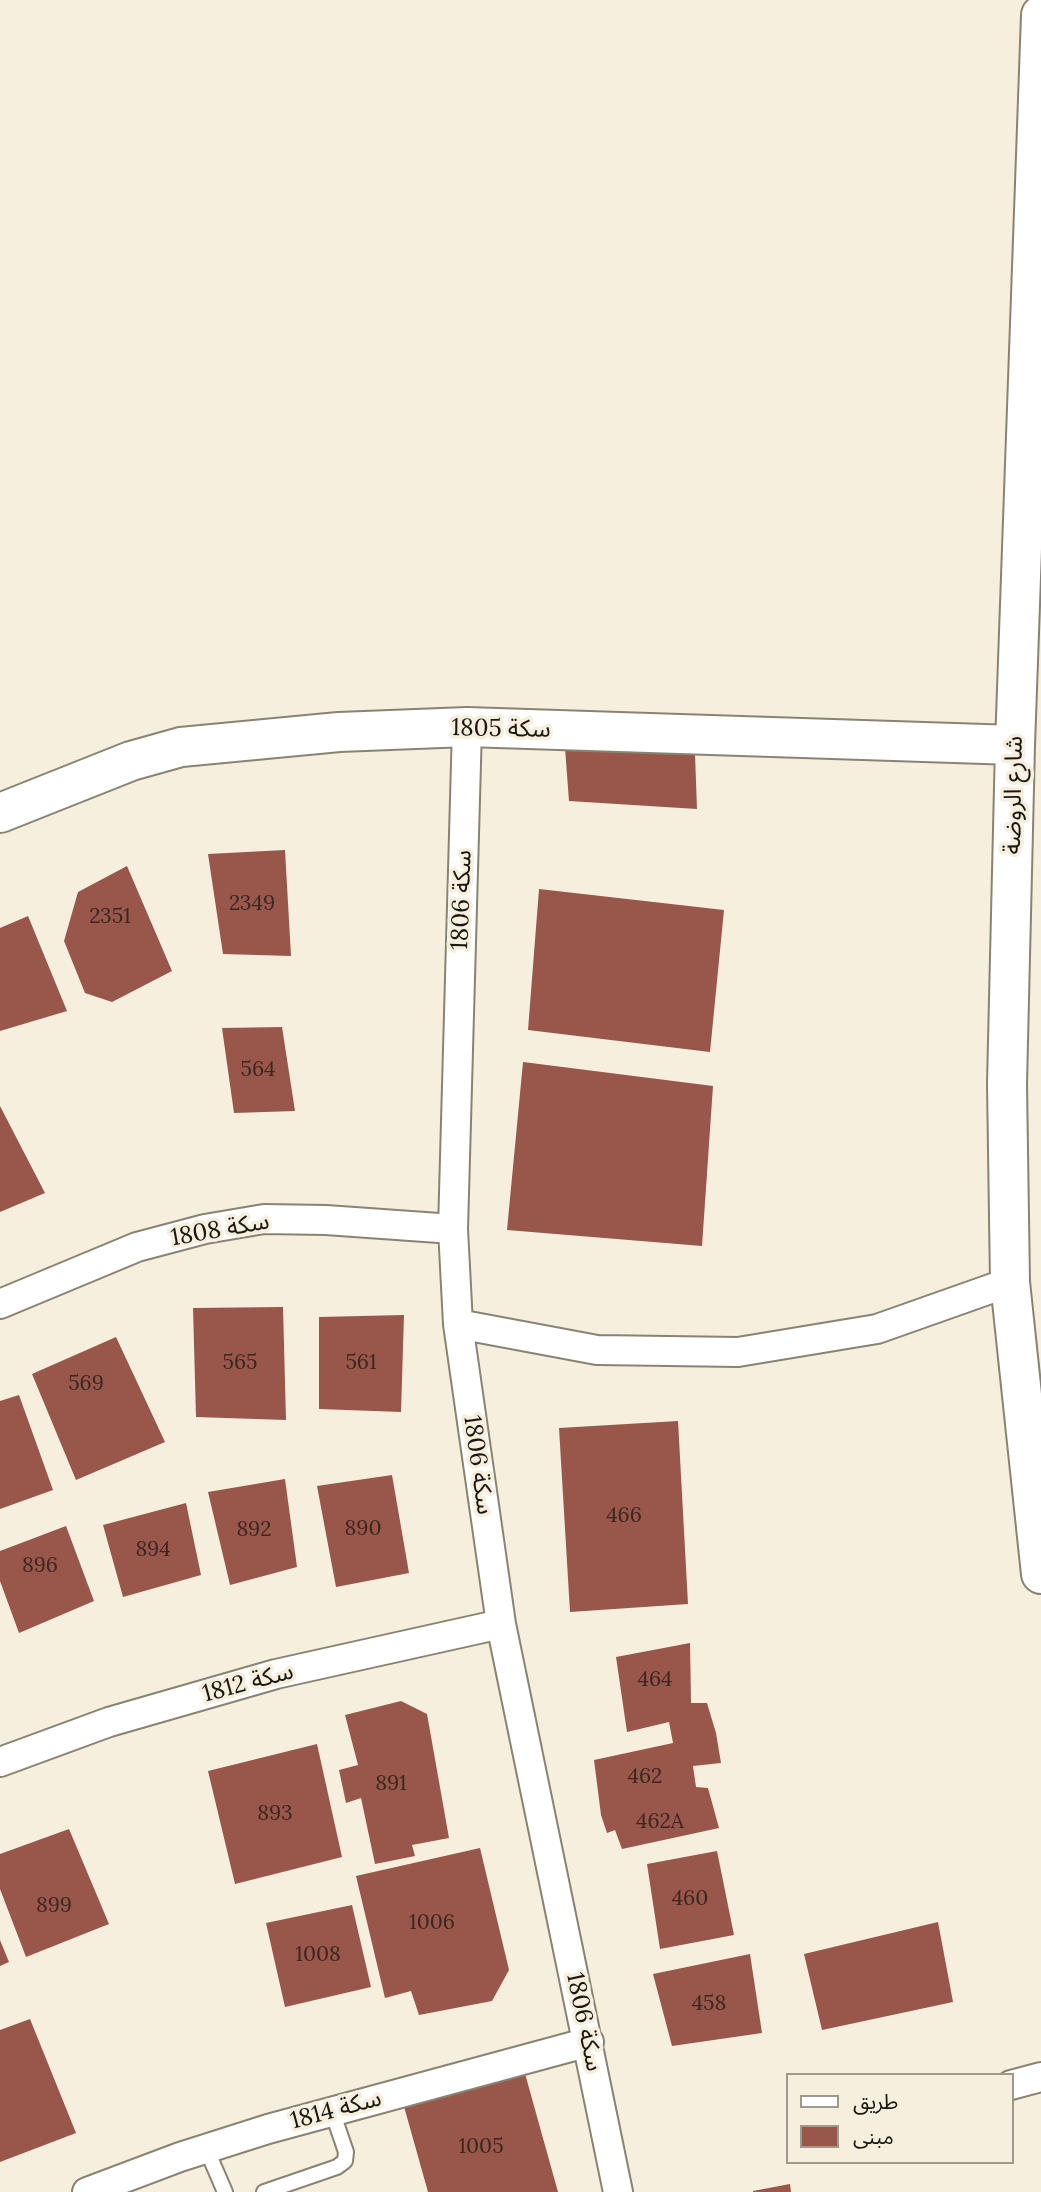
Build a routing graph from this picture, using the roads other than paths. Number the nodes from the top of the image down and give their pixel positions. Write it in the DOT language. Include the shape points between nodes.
graph roads {
  1 [pos="1041,15"];
  2 [pos="467,727"];
  3 [pos="1015,745"];
  4 [pos="0,813"];
  5 [pos="453,1229"];
  6 [pos="1010,1282"];
  7 [pos="0,1304"];
  8 [pos="458,1324"];
  9 [pos="1041,1574"];
  10 [pos="502,1624"];
  11 [pos="0,1762"];
  12 [pos="589,2042"];
  13 [pos="1041,2077"];
  14 [pos="1013,2084"];
  15 [pos="332,2111"];
  16 [pos="206,2148"];
  17 [pos="123,2186"];
  18 [pos="87,2192"];
  19 [pos="225,2192"];
  20 [pos="264,2192"];
  21 [pos="618,2192"];
  1 -- 3 [label="main road, شارع الروضة"];
  2 -- 3 [label="main road, سكة 1805"];
  2 -- 4 [label="main road, سكة 1805" via="339,732 181,747 131,761"];
  2 -- 5 [label="street, سكة 1806"];
  3 -- 6 [label="main road, شارع الروضة" via="1007,1084"];
  5 -- 7 [label="street, سكة 1808" via="264,1219 138,1247"];
  5 -- 8 [label="street, سكة 1806"];
  6 -- 8 [label="street" via="877,1329 738,1352 597,1350"];
  6 -- 9 [label="main road, شارع الروضة"];
  8 -- 10 [label="street, سكة 1806"];
  10 -- 11 [label="street, سكة 1812" via="276,1674 109,1722"];
  10 -- 12 [label="street, سكة 1806"];
  12 -- 15 [label="street, سكة 1814"];
  12 -- 21 [label="street, سكة 1806"];
  13 -- 14 [label="street"];
  15 -- 16 [label="street, سكة 1814"];
  15 -- 20 [label="lane" via="345,2161"];
  16 -- 17 [label="street, سكة 1814"];
  16 -- 19 [label="lane"];
  17 -- 18 [label="street, سكة 1814"];
}
